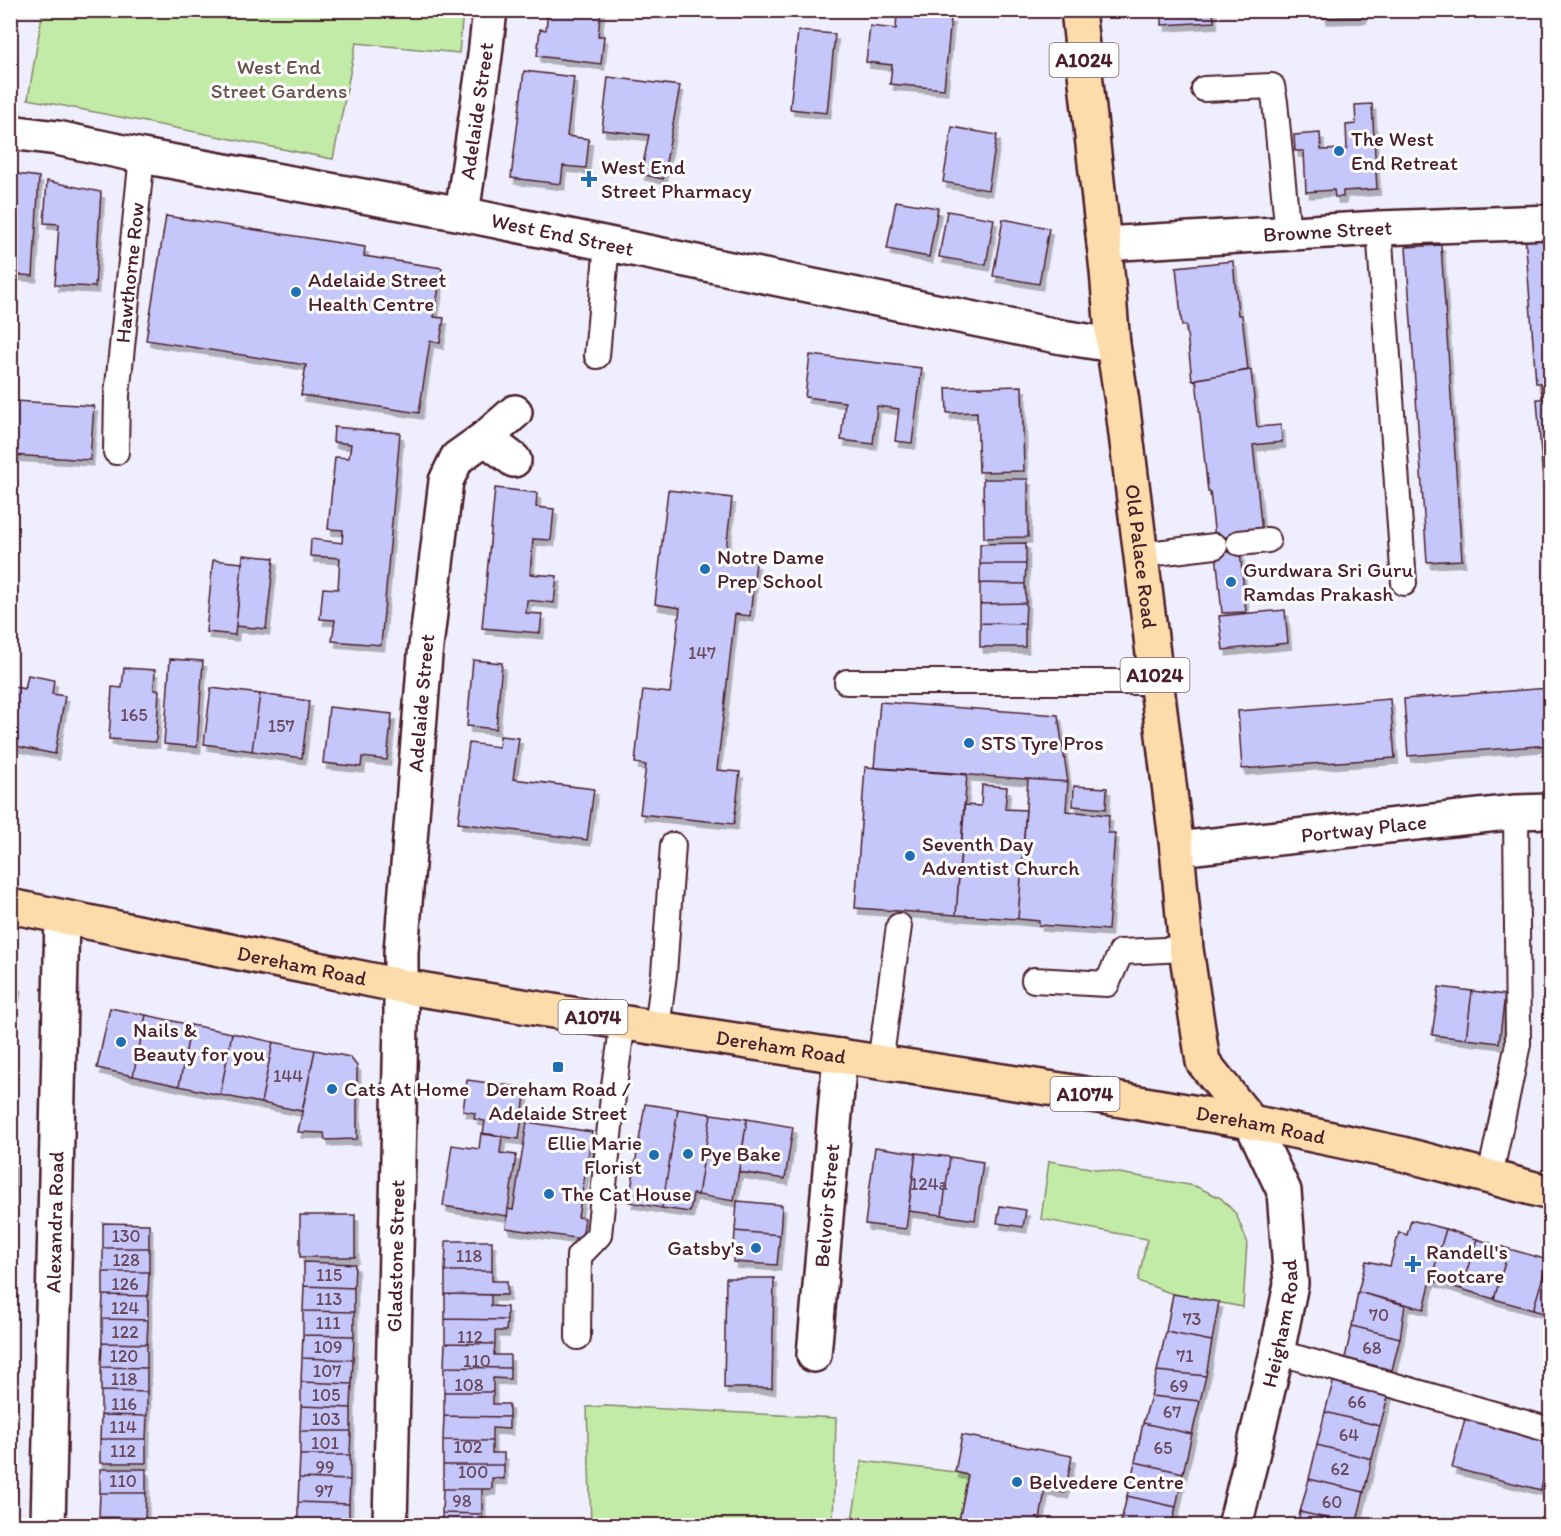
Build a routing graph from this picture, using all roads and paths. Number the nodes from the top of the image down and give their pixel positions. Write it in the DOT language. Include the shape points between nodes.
graph roads {
  1 [pos="489,10"];
  2 [pos="1078,10"];
  3 [pos="1204,89"];
  4 [pos="10,132"];
  5 [pos="142,156"];
  6 [pos="462,214"];
  7 [pos="1551,222"];
  8 [pos="1379,228"];
  9 [pos="1288,234"];
  10 [pos="607,243"];
  11 [pos="1104,244"];
  12 [pos="1113,345"];
  13 [pos="597,356"];
  14 [pos="515,412"];
  15 [pos="485,438"];
  16 [pos="116,452"];
  17 [pos="514,460"];
  18 [pos="1268,540"];
  19 [pos="1239,543"];
  20 [pos="1215,546"];
  21 [pos="1140,555"];
  22 [pos="1404,583"];
  23 [pos="847,682"];
  24 [pos="1156,682"];
  25 [pos="1551,811"];
  26 [pos="1516,812"];
  27 [pos="674,845"];
  28 [pos="1177,849"];
  29 [pos="10,906"];
  30 [pos="62,917"];
  31 [pos="899,926"];
  32 [pos="1186,950"];
  33 [pos="1034,980"];
  34 [pos="401,986"];
  35 [pos="623,1022"];
  36 [pos="657,1028"];
  37 [pos="840,1056"];
  38 [pos="880,1063"];
  39 [pos="1251,1122"];
  40 [pos="1490,1176"];
  41 [pos="1551,1193"];
  42 [pos="578,1336"];
  43 [pos="1277,1352"];
  44 [pos="814,1355"];
  45 [pos="1551,1430"];
  46 [pos="48,1526"];
  47 [pos="390,1526"];
  48 [pos="1235,1526"];
  1 -- 6 [label="street, Adelaide Street"];
  2 -- 11 [label="main road, Old Palace Road / A1024"];
  3 -- 9 [label="lane" via="1272,86"];
  4 -- 5 [label="street, West End Street"];
  5 -- 6 [label="street, West End Street"];
  5 -- 16 [label="lane, Hawthorne Row" via="117,390"];
  6 -- 10 [label="street, West End Street"];
  7 -- 8 [label="street, Browne Street"];
  8 -- 9 [label="street, Browne Street"];
  8 -- 22 [label="lane"];
  9 -- 11 [label="street, Browne Street"];
  10 -- 12 [label="street, West End Street"];
  10 -- 13 [label="lane"];
  11 -- 12 [label="main road, Old Palace Road / A1024"];
  12 -- 21 [label="main road, Old Palace Road / A1024"];
  14 -- 15 [label="street, Adelaide Street"];
  15 -- 17 [label="street"];
  15 -- 34 [label="street, Adelaide Street" via="457,458 446,481 425,655"];
  18 -- 19 [label="lane"];
  20 -- 21 [label="lane"];
  21 -- 24 [label="main road, Old Palace Road / A1024"];
  23 -- 24 [label="lane"];
  24 -- 28 [label="main road, Old Palace Road / A1024"];
  25 -- 26 [label="street, Portway Place"];
  26 -- 28 [label="street, Portway Place"];
  26 -- 40 [label="lane" via="1518,1044"];
  27 -- 36 [label="lane"];
  28 -- 32 [label="main road, Old Palace Road / A1024"];
  29 -- 30 [label="main road, Dereham Road / A1074"];
  30 -- 34 [label="main road, Dereham Road / A1074"];
  30 -- 46 [label="street, Alexandra Road"];
  31 -- 38 [label="lane"];
  32 -- 33 [label="lane" via="1121,952 1107,984"];
  32 -- 39 [label="main road, Old Palace Road / A1024" via="1203,1062"];
  34 -- 35 [label="main road, Dereham Road / A1074"];
  34 -- 47 [label="street, Gladstone Street"];
  35 -- 36 [label="main road, Dereham Road / A1074"];
  35 -- 42 [label="lane" via="600,1235 579,1256"];
  36 -- 37 [label="main road, Dereham Road / A1074"];
  37 -- 38 [label="main road, Dereham Road / A1074"];
  37 -- 44 [label="street, Belvoir Street"];
  38 -- 39 [label="main road, Dereham Road / A1074"];
  39 -- 40 [label="main road, Dereham Road / A1074"];
  39 -- 43 [label="street, Heigham Road" via="1284,1191 1291,1284"];
  40 -- 41 [label="main road, Dereham Road / A1074"];
  43 -- 45 [label="lane"];
  43 -- 48 [label="street, Heigham Road"];
}
